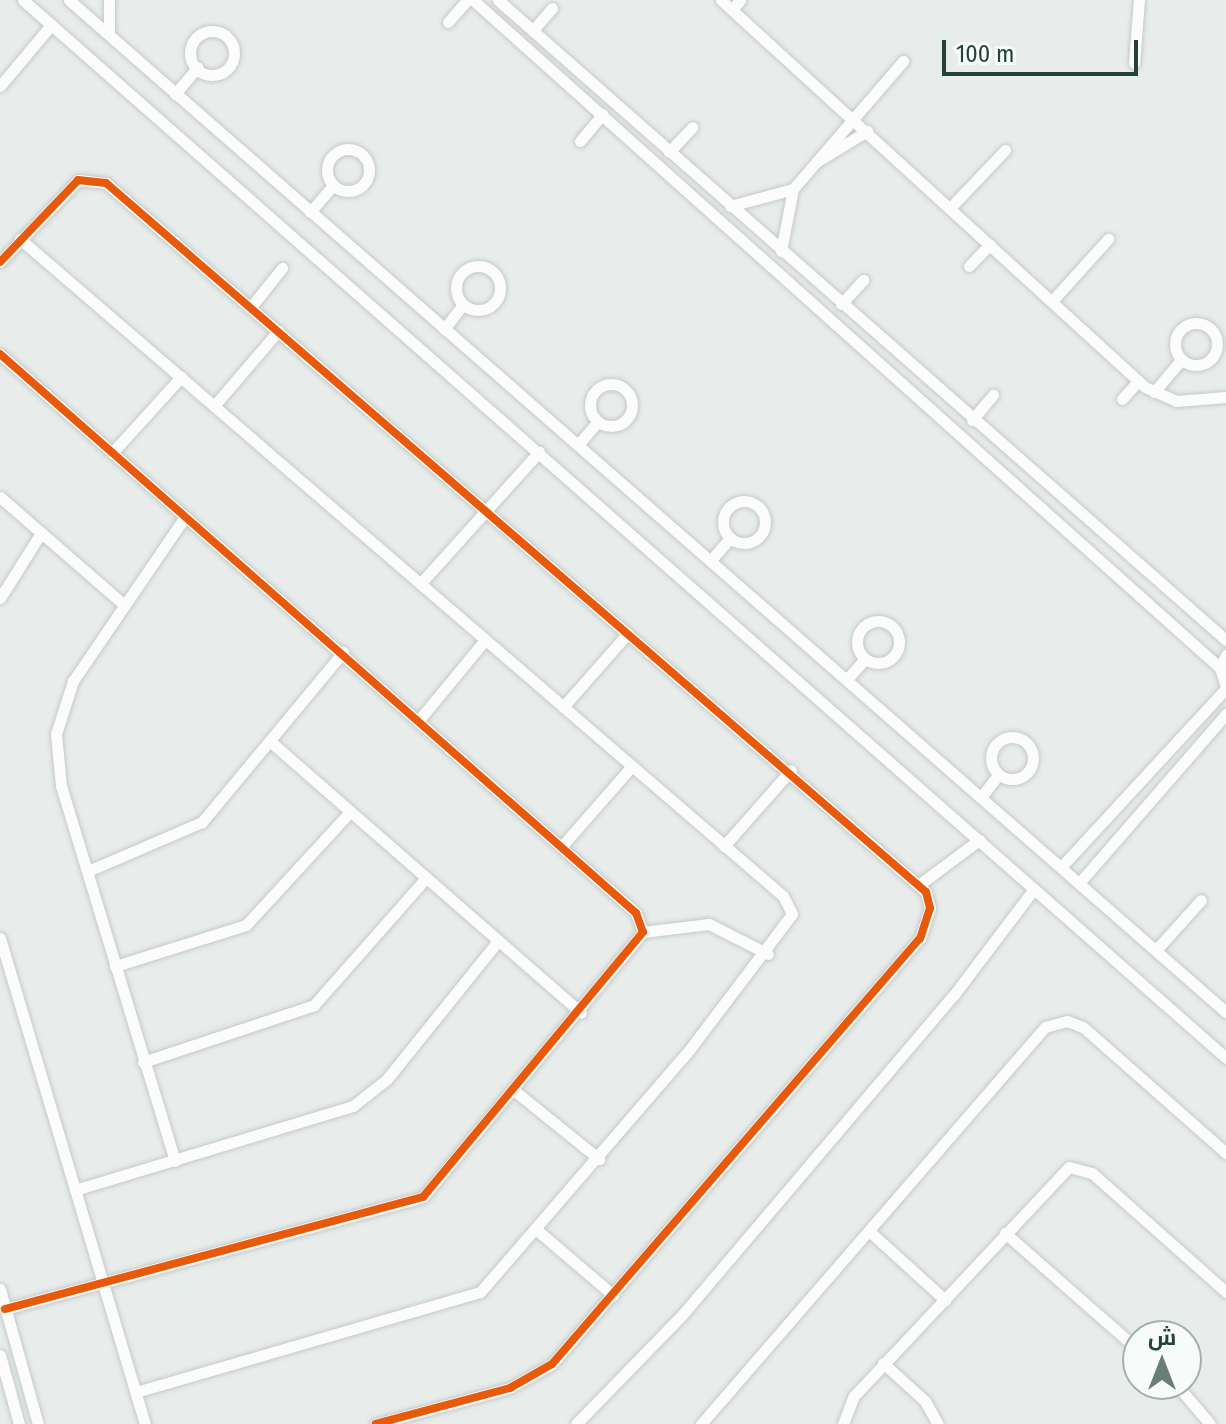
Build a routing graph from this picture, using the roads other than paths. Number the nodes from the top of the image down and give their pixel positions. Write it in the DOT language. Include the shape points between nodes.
graph roads {
  1 [pos="23,0"];
  2 [pos="69,0"];
  3 [pos="109,0"];
  4 [pos="467,0"];
  5 [pos="473,0"];
  6 [pos="498,0"];
  7 [pos="721,0"];
  8 [pos="740,0"];
  9 [pos="1139,0"];
  10 [pos="552,8"];
  11 [pos="732,10"];
  12 [pos="448,22"];
  13 [pos="51,25"];
  14 [pos="533,30"];
  15 [pos="109,34"];
  16 [pos="903,61"];
  17 [pos="1134,63"];
  18 [pos="573,66"];
  19 [pos="198,67"];
  20 [pos="562,78"];
  21 [pos="0,86"];
  22 [pos="175,94"];
  23 [pos="603,114"];
  24 [pos="851,117"];
  25 [pos="692,127"];
  26 [pos="867,131"];
  27 [pos="580,141"];
  28 [pos="1005,150"];
  29 [pos="669,152"];
  30 [pos="816,162"];
  31 [pos="333,186"];
  32 [pos="793,189"];
  33 [pos="730,206"];
  34 [pos="950,208"];
  35 [pos="310,212"];
  36 [pos="20,239"];
  37 [pos="1108,239"];
  38 [pos="990,244"];
  39 [pos="781,251"];
  40 [pos="0,262"];
  41 [pos="969,266"];
  42 [pos="282,268"];
  43 [pos="863,280"];
  44 [pos="1052,301"];
  45 [pos="841,304"];
  46 [pos="463,305"];
  47 [pos="251,307"];
  48 [pos="444,329"];
  49 [pos="278,331"];
  50 [pos="0,354"];
  51 [pos="1181,360"];
  52 [pos="922,375"];
  53 [pos="181,377"];
  54 [pos="1138,381"];
  55 [pos="911,388"];
  56 [pos="1154,392"];
  57 [pos="993,395"];
  58 [pos="1226,397"];
  59 [pos="1122,399"];
  60 [pos="214,406"];
  61 [pos="972,420"];
  62 [pos="597,422"];
  63 [pos="578,445"];
  64 [pos="539,452"];
  65 [pos="112,453"];
  66 [pos="0,497"];
  67 [pos="487,511"];
  68 [pos="185,517"];
  69 [pos="41,533"];
  70 [pos="730,538"];
  71 [pos="711,560"];
  72 [pos="420,584"];
  73 [pos="0,598"];
  74 [pos="123,604"];
  75 [pos="628,633"];
  76 [pos="485,640"];
  77 [pos="1226,640"];
  78 [pos="343,652"];
  79 [pos="1226,655"];
  80 [pos="865,659"];
  81 [pos="1220,668"];
  82 [pos="847,679"];
  83 [pos="1226,688"];
  84 [pos="563,707"];
  85 [pos="1226,714"];
  86 [pos="419,720"];
  87 [pos="272,743"];
  88 [pos="632,766"];
  89 [pos="791,770"];
  90 [pos="998,775"];
  91 [pos="981,797"];
  92 [pos="350,812"];
  93 [pos="979,840"];
  94 [pos="1090,840"];
  95 [pos="562,846"];
  96 [pos="724,846"];
  97 [pos="1103,855"];
  98 [pos="1062,866"];
  99 [pos="88,871"];
  100 [pos="426,878"];
  101 [pos="1080,882"];
  102 [pos="920,884"];
  103 [pos="1034,889"];
  104 [pos="1201,900"];
  105 [pos="643,932"];
  106 [pos="0,938"];
  107 [pos="498,941"];
  108 [pos="1156,950"];
  109 [pos="768,954"];
  110 [pos="115,966"];
  111 [pos="5,974"];
  112 [pos="1226,1012"];
  113 [pos="581,1013"];
  114 [pos="1226,1058"];
  115 [pos="143,1062"];
  116 [pos="516,1092"];
  117 [pos="1226,1153"];
  118 [pos="599,1159"];
  119 [pos="175,1161"];
  120 [pos="75,1190"];
  121 [pos="538,1231"];
  122 [pos="869,1231"];
  123 [pos="1005,1233"];
  124 [pos="104,1287"];
  125 [pos="0,1289"];
  126 [pos="1226,1292"];
  127 [pos="613,1295"];
  128 [pos="945,1300"];
  129 [pos="5,1309"];
  130 [pos="1122,1336"];
  131 [pos="0,1355"];
  132 [pos="883,1363"];
  133 [pos="135,1392"];
  134 [pos="1190,1400"];
  135 [pos="19,1424"];
  136 [pos="38,1424"];
  137 [pos="145,1424"];
  138 [pos="376,1424"];
  139 [pos="576,1424"];
  140 [pos="701,1424"];
  141 [pos="843,1424"];
  142 [pos="938,1424"];
  143 [pos="1210,1424"];
  1 -- 13 [label="street"];
  2 -- 15 [label="street"];
  3 -- 15 [label="street"];
  4 -- 12 [label="street"];
  5 -- 20 [label="street"];
  6 -- 14 [label="street"];
  7 -- 11 [label="street"];
  8 -- 11 [label="street"];
  9 -- 17 [label="street"];
  10 -- 14 [label="street"];
  11 -- 24 [label="street"];
  13 -- 21 [label="street"];
  13 -- 64 [label="street"];
  14 -- 18 [label="street"];
  15 -- 22 [label="street"];
  16 -- 24 [label="street"];
  18 -- 20 [label="street"];
  18 -- 29 [label="street"];
  19 -- 19 [label="street" via="187,54 208,29 236,48 215,77"];
  19 -- 22 [label="street"];
  20 -- 23 [label="street"];
  22 -- 35 [label="street"];
  23 -- 27 [label="street"];
  23 -- 55 [label="street"];
  24 -- 26 [label="street"];
  24 -- 30 [label="street"];
  25 -- 29 [label="street"];
  26 -- 30 [label="street"];
  26 -- 34 [label="street"];
  28 -- 34 [label="street"];
  29 -- 33 [label="street"];
  30 -- 32 [label="street"];
  31 -- 31 [label="street" via="324,173 346,146 371,162 349,194"];
  31 -- 35 [label="street"];
  32 -- 33 [label="street"];
  32 -- 39 [label="street"];
  33 -- 39 [label="street"];
  34 -- 38 [label="street"];
  35 -- 48 [label="street"];
  36 -- 40 [label="street"];
  36 -- 47 [label="street" via="78,180 98,178"];
  36 -- 53 [label="street"];
  37 -- 44 [label="street"];
  38 -- 41 [label="street"];
  38 -- 44 [label="street"];
  39 -- 45 [label="street"];
  42 -- 47 [label="street"];
  43 -- 45 [label="street"];
  44 -- 54 [label="street"];
  45 -- 52 [label="street"];
  46 -- 46 [label="street" via="479,313 502,279 474,265 454,292"];
  46 -- 48 [label="street"];
  47 -- 49 [label="street"];
  48 -- 63 [label="street"];
  49 -- 60 [label="street"];
  49 -- 67 [label="street"];
  50 -- 65 [label="street"];
  51 -- 51 [label="street" via="1198,368 1220,335 1195,320 1172,347"];
  51 -- 56 [label="street"];
  52 -- 55 [label="street"];
  52 -- 61 [label="street"];
  53 -- 60 [label="street"];
  53 -- 65 [label="street"];
  54 -- 56 [label="street"];
  54 -- 59 [label="street"];
  55 -- 81 [label="street"];
  56 -- 58 [label="street" via="1176,401"];
  57 -- 61 [label="street"];
  60 -- 72 [label="street"];
  61 -- 77 [label="street"];
  62 -- 62 [label="street" via="613,429 635,396 608,382 587,408"];
  62 -- 63 [label="street"];
  63 -- 71 [label="street"];
  64 -- 67 [label="street"];
  64 -- 93 [label="street"];
  65 -- 68 [label="street"];
  66 -- 69 [label="street"];
  67 -- 72 [label="street"];
  67 -- 75 [label="street"];
  68 -- 74 [label="street"];
  68 -- 78 [label="street"];
  69 -- 73 [label="street"];
  69 -- 74 [label="street"];
  70 -- 70 [label="street" via="745,546 767,513 740,499 719,525"];
  70 -- 71 [label="street"];
  71 -- 82 [label="street"];
  72 -- 76 [label="street"];
  74 -- 99 [label="street" via="73,681 56,734 61,786"];
  75 -- 84 [label="street"];
  75 -- 89 [label="street"];
  76 -- 84 [label="street"];
  76 -- 86 [label="street"];
  78 -- 86 [label="street"];
  78 -- 87 [label="street"];
  79 -- 81 [label="street"];
  80 -- 80 [label="street" via="880,666 902,633 877,618 854,645"];
  80 -- 82 [label="street"];
  81 -- 83 [label="street"];
  82 -- 91 [label="street"];
  83 -- 94 [label="street"];
  84 -- 88 [label="street"];
  85 -- 97 [label="street"];
  86 -- 95 [label="street"];
  87 -- 92 [label="street"];
  87 -- 99 [label="street" via="202,822"];
  88 -- 95 [label="street"];
  88 -- 96 [label="street"];
  89 -- 96 [label="street"];
  89 -- 102 [label="street"];
  90 -- 90 [label="street" via="1014,782 1036,749 1011,735 988,761"];
  90 -- 91 [label="street"];
  91 -- 98 [label="street"];
  92 -- 100 [label="street"];
  92 -- 110 [label="street" via="246,925"];
  93 -- 102 [label="street"];
  93 -- 103 [label="street"];
  94 -- 97 [label="street"];
  94 -- 98 [label="street"];
  95 -- 105 [label="street" via="636,913"];
  96 -- 109 [label="street" via="791,908 789,927"];
  97 -- 101 [label="street"];
  98 -- 101 [label="street"];
  99 -- 110 [label="street"];
  100 -- 107 [label="street"];
  100 -- 115 [label="street" via="314,1005"];
  101 -- 108 [label="street"];
  102 -- 127 [label="street" via="930,908 920,938"];
  103 -- 114 [label="street"];
  103 -- 139 [label="street" via="953,996 691,1305"];
  104 -- 108 [label="street"];
  105 -- 109 [label="street" via="709,924"];
  105 -- 113 [label="street"];
  106 -- 111 [label="street"];
  107 -- 113 [label="street"];
  107 -- 119 [label="street" via="370,1095 335,1113"];
  108 -- 112 [label="street"];
  109 -- 118 [label="street"];
  110 -- 115 [label="street"];
  111 -- 120 [label="street"];
  113 -- 116 [label="street"];
  115 -- 119 [label="street"];
  116 -- 118 [label="street"];
  116 -- 124 [label="street" via="423,1197"];
  117 -- 122 [label="street" via="1083,1027 1053,1023"];
  118 -- 121 [label="street"];
  119 -- 120 [label="street"];
  120 -- 124 [label="street"];
  121 -- 127 [label="street"];
  121 -- 133 [label="street" via="496,1281 464,1301"];
  122 -- 128 [label="street"];
  122 -- 140 [label="street"];
  123 -- 126 [label="street" via="1061,1171 1085,1168"];
  123 -- 128 [label="street"];
  123 -- 130 [label="street"];
  124 -- 129 [label="street"];
  124 -- 133 [label="street"];
  125 -- 129 [label="street"];
  127 -- 138 [label="street" via="532,1378"];
  128 -- 132 [label="street"];
  129 -- 136 [label="street"];
  131 -- 135 [label="street"];
  132 -- 141 [label="street" via="846,1406"];
  132 -- 142 [label="street" via="925,1401"];
  133 -- 137 [label="street"];
  134 -- 143 [label="street"];
}
